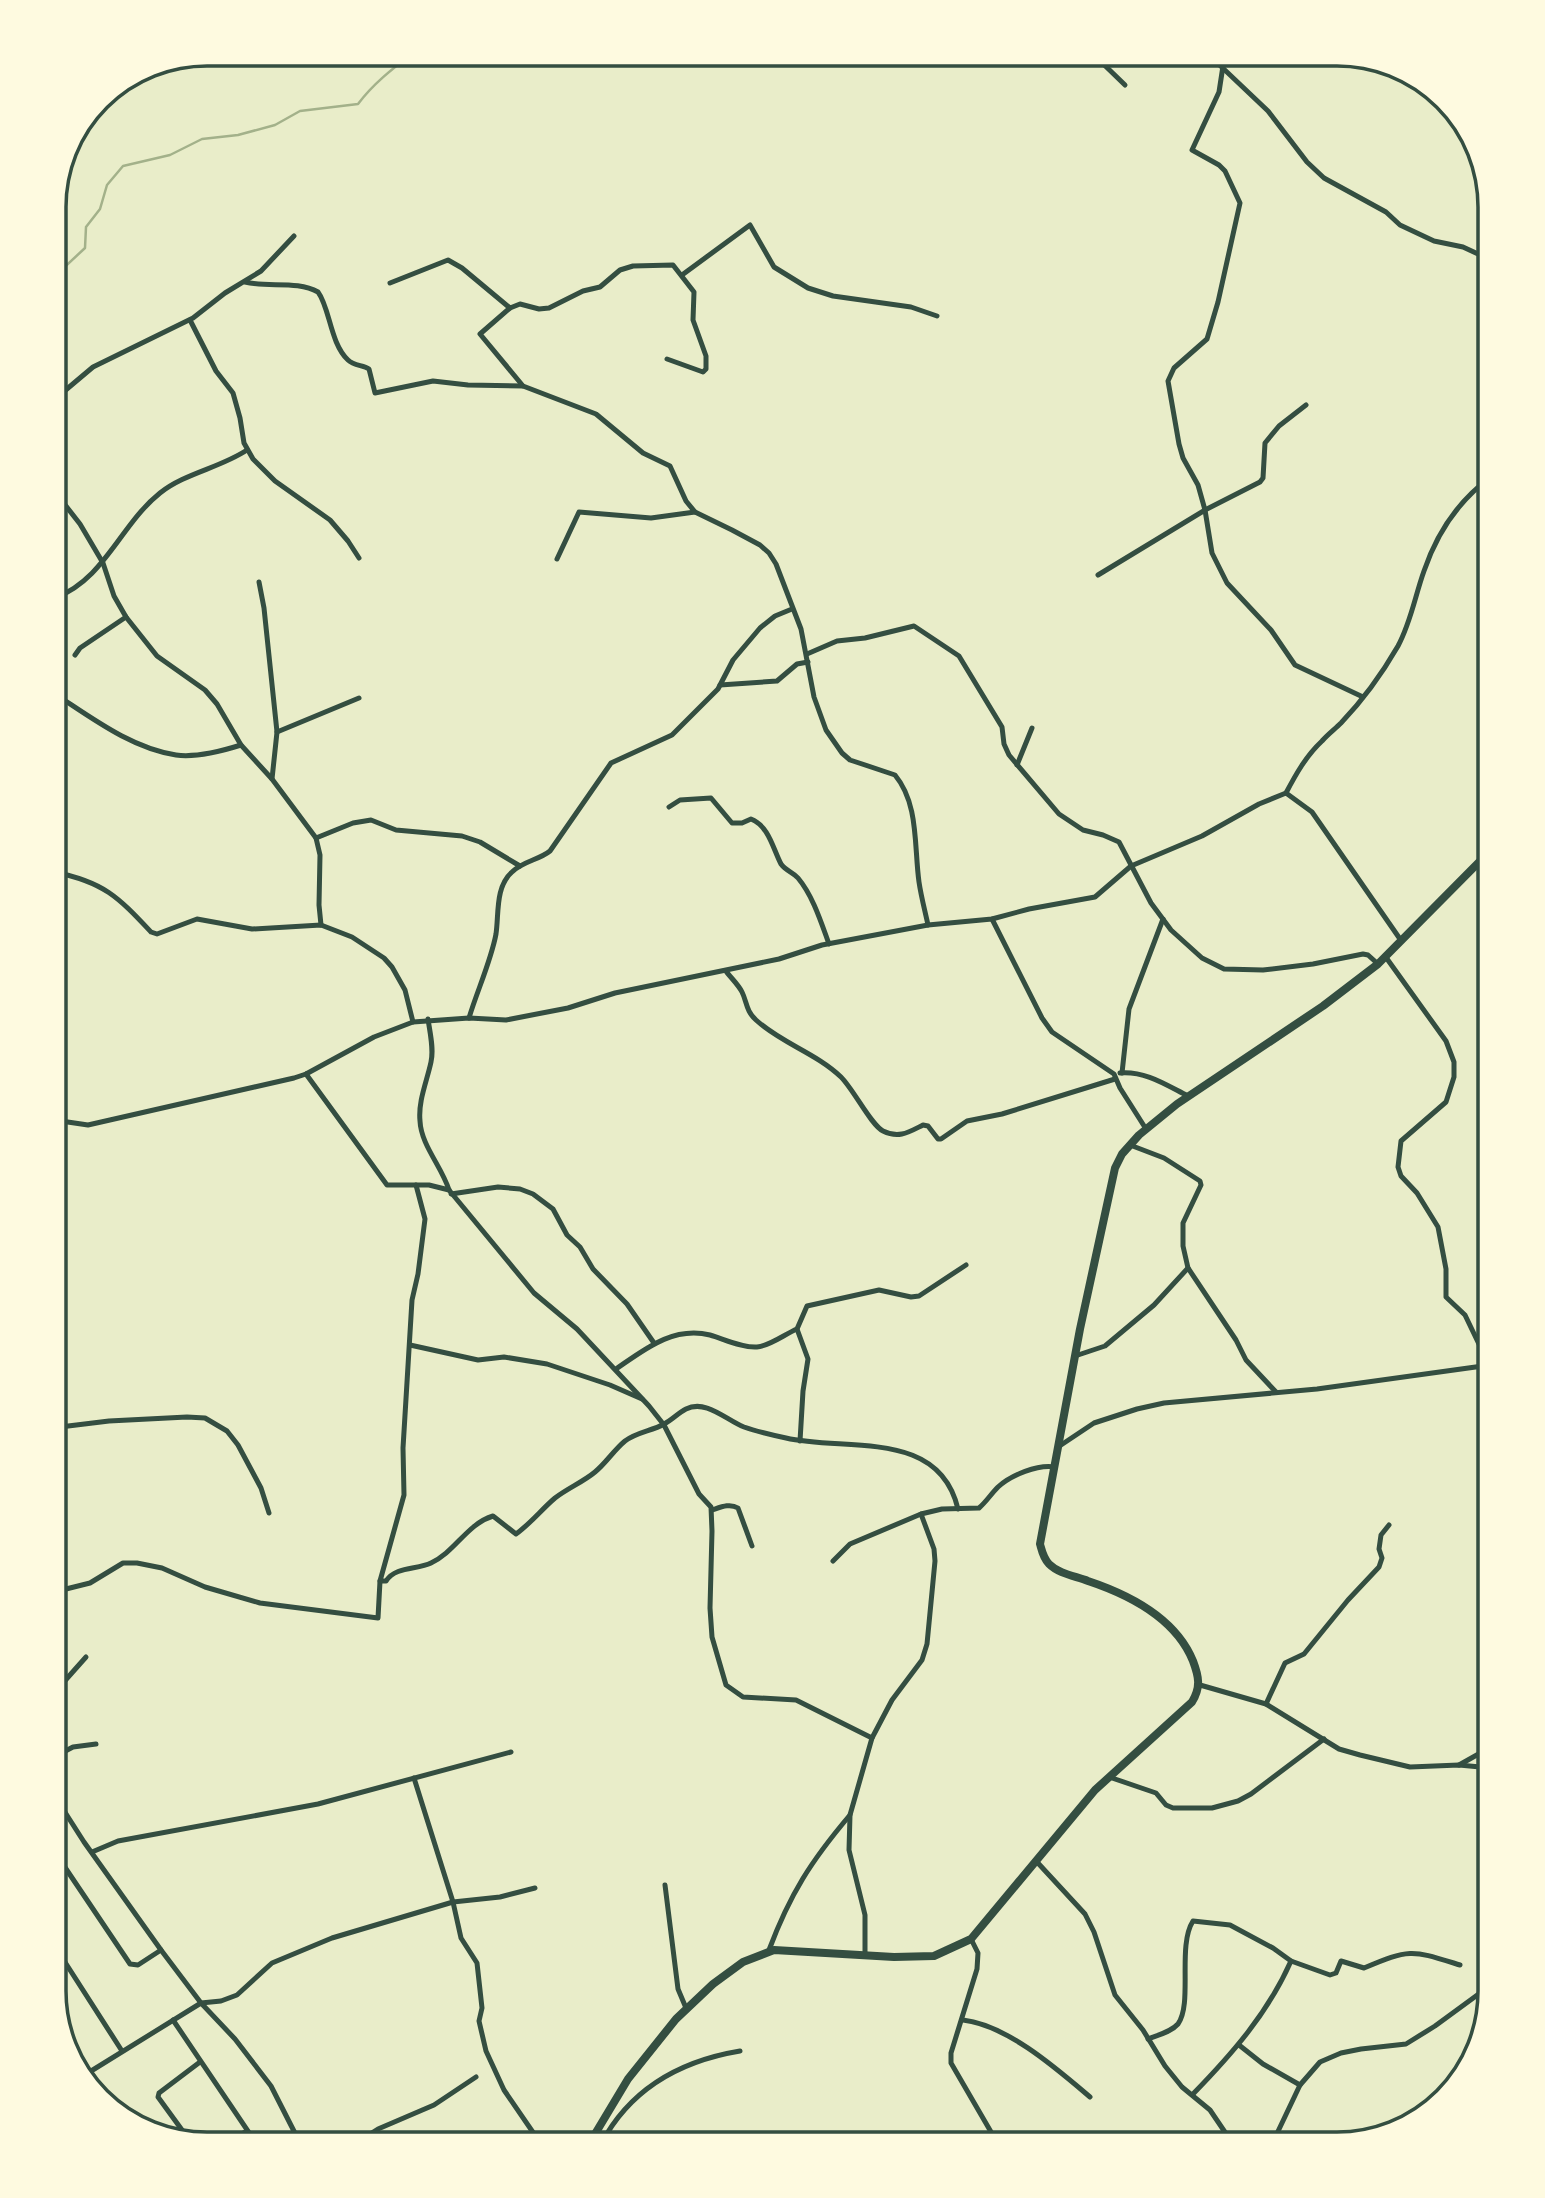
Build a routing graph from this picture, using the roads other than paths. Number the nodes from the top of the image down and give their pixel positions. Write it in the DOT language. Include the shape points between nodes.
graph roads {
  1 [pos="1223,66"];
  2 [pos="1106,67"];
  3 [pos="1224,67"];
  4 [pos="1125,86"];
  5 [pos="294,236"];
  6 [pos="1478,254"];
  7 [pos="682,275"];
  8 [pos="245,282"];
  9 [pos="390,283"];
  10 [pos="510,308"];
  11 [pos="937,316"];
  12 [pos="190,320"];
  13 [pos="667,359"];
  14 [pos="523,386"];
  15 [pos="67,389"];
  16 [pos="1306,405"];
  17 [pos="247,450"];
  18 [pos="1478,486"];
  19 [pos="67,507"];
  20 [pos="1205,510"];
  21 [pos="695,512"];
  22 [pos="359,558"];
  23 [pos="557,559"];
  24 [pos="103,563"];
  25 [pos="1098,575"];
  26 [pos="258,582"];
  27 [pos="67,592"];
  28 [pos="792,609"];
  29 [pos="126,617"];
  30 [pos="807,654"];
  31 [pos="75,655"];
  32 [pos="808,662"];
  33 [pos="720,685"];
  34 [pos="1363,697"];
  35 [pos="359,698"];
  36 [pos="67,702"];
  37 [pos="1032,728"];
  38 [pos="277,732"];
  39 [pos="241,745"];
  40 [pos="1017,765"];
  41 [pos="272,779"];
  42 [pos="1286,793"];
  43 [pos="669,807"];
  44 [pos="316,838"];
  45 [pos="1478,864"];
  46 [pos="520,866"];
  47 [pos="1131,866"];
  48 [pos="67,875"];
  49 [pos="992,919"];
  50 [pos="1163,919"];
  51 [pos="321,925"];
  52 [pos="928,925"];
  53 [pos="1400,939"];
  54 [pos="829,944"];
  55 [pos="1385,956"];
  56 [pos="1378,964"];
  57 [pos="726,971"];
  58 [pos="469,1018"];
  59 [pos="428,1019"];
  60 [pos="413,1022"];
  61 [pos="1122,1073"];
  62 [pos="306,1074"];
  63 [pos="1115,1076"];
  64 [pos="1188,1096"];
  65 [pos="66,1122"];
  66 [pos="1146,1129"];
  67 [pos="1130,1145"];
  68 [pos="416,1185"];
  69 [pos="450,1192"];
  70 [pos="966,1265"];
  71 [pos="1188,1268"];
  72 [pos="797,1329"];
  73 [pos="1478,1341"];
  74 [pos="654,1343"];
  75 [pos="410,1345"];
  76 [pos="1075,1356"];
  77 [pos="1478,1367"];
  78 [pos="617,1369"];
  79 [pos="1276,1392"];
  80 [pos="649,1406"];
  81 [pos="664,1424"];
  82 [pos="66,1425"];
  83 [pos="800,1440"];
  84 [pos="1058,1447"];
  85 [pos="1055,1467"];
  86 [pos="958,1509"];
  87 [pos="712,1510"];
  88 [pos="269,1513"];
  89 [pos="921,1514"];
  90 [pos="1389,1525"];
  91 [pos="752,1546"];
  92 [pos="833,1562"];
  93 [pos="380,1581"];
  94 [pos="66,1589"];
  95 [pos="86,1657"];
  96 [pos="66,1679"];
  97 [pos="1200,1685"];
  98 [pos="1266,1704"];
  99 [pos="872,1738"];
  100 [pos="1324,1739"];
  101 [pos="96,1744"];
  102 [pos="66,1751"];
  103 [pos="511,1752"];
  104 [pos="1478,1754"];
  105 [pos="1459,1765"];
  106 [pos="1478,1767"];
  107 [pos="1108,1777"];
  108 [pos="414,1778"];
  109 [pos="66,1813"];
  110 [pos="850,1815"];
  111 [pos="92,1852"];
  112 [pos="1037,1862"];
  113 [pos="66,1869"];
  114 [pos="665,1885"];
  115 [pos="535,1888"];
  116 [pos="453,1902"];
  117 [pos="971,1939"];
  118 [pos="161,1950"];
  119 [pos="769,1951"];
  120 [pos="865,1955"];
  121 [pos="1291,1961"];
  122 [pos="66,1965"];
  123 [pos="1460,1965"];
  124 [pos="1478,1994"];
  125 [pos="201,2003"];
  126 [pos="686,2008"];
  127 [pos="173,2020"];
  128 [pos="963,2020"];
  129 [pos="1148,2039"];
  130 [pos="1239,2045"];
  131 [pos="122,2051"];
  132 [pos="740,2051"];
  133 [pos="200,2062"];
  134 [pos="91,2071"];
  135 [pos="476,2077"];
  136 [pos="1300,2085"];
  137 [pos="1192,2094"];
  138 [pos="1090,2097"];
  139 [pos="181,2129"];
  140 [pos="247,2131"];
  141 [pos="294,2131"];
  142 [pos="376,2131"];
  143 [pos="532,2131"];
  144 [pos="597,2131"];
  145 [pos="607,2131"];
  146 [pos="991,2132"];
  147 [pos="1225,2132"];
  148 [pos="1278,2132"];
  1 -- 20 [label="street" via="1219,92 1192,150 1225,171 1240,203 1207,339 1174,368 1168,381 1181,453"];
  2 -- 4 [label="street"];
  3 -- 6 [label="street" via="1268,110 1324,178 1386,212 1400,225"];
  5 -- 8 [label="street"];
  7 -- 10 [label="street" via="673,265 633,266 600,287 553,307 520,304"];
  7 -- 11 [label="street" via="750,225 775,267 808,288"];
  7 -- 13 [label="street" via="694,292 694,320 706,369 703,372"];
  8 -- 12 [label="street"];
  8 -- 14 [label="street" via="306,286 318,292 343,352 350,362 367,367 375,393 433,381"];
  9 -- 10 [label="street" via="448,260"];
  10 -- 14 [label="street" via="480,334"];
  12 -- 15 [label="street" via="93,367"];
  12 -- 17 [label="street" via="234,395"];
  14 -- 21 [label="street" via="593,412 643,453 670,466 685,501"];
  16 -- 20 [label="street" via="1265,443 1260,482"];
  17 -- 22 [label="street" via="269,477 330,520"];
  17 -- 24 [label="street" via="161,492"];
  18 -- 34 [label="street" via="1447,522 1398,645"];
  19 -- 24 [label="street"];
  20 -- 25 [label="street"];
  20 -- 34 [label="street" via="1218,568 1295,665"];
  21 -- 23 [label="street" via="651,518 579,512"];
  21 -- 28 [label="street" via="769,553"];
  24 -- 27 [label="street"];
  24 -- 29 [label="street"];
  26 -- 38 [label="street"];
  28 -- 30 [label="street"];
  28 -- 33 [label="street" via="760,628 733,660"];
  29 -- 31 [label="street"];
  29 -- 39 [label="street" via="157,656 205,690"];
  30 -- 32 [label="street"];
  30 -- 40 [label="street" via="837,641 920,628 959,656 1002,727 1006,751"];
  32 -- 33 [label="street" via="797,664 777,681"];
  32 -- 52 [label="street" via="819,713 842,753 858,765 891,773 908,798"];
  33 -- 46 [label="street" via="666,740 611,763 550,851"];
  34 -- 42 [label="street" via="1305,760"];
  35 -- 38 [label="street"];
  36 -- 39 [label="street" via="113,732 165,752 193,754"];
  37 -- 40 [label="street"];
  38 -- 41 [label="street"];
  39 -- 41 [label="street"];
  40 -- 47 [label="street" via="1059,814 1083,830 1119,842"];
  41 -- 44 [label="street"];
  42 -- 47 [label="street"];
  42 -- 53 [label="street" via="1312,812"];
  43 -- 54 [label="street" via="680,800 711,798 732,823 757,821 782,866 799,878"];
  44 -- 46 [label="street" via="371,820 396,831 462,836"];
  44 -- 51 [label="street"];
  45 -- 53 [label="main road"];
  46 -- 58 [label="street" via="501,891 493,946"];
  47 -- 49 [label="street" via="1095,897"];
  47 -- 50 [label="street"];
  48 -- 51 [label="street" via="111,892 157,934 197,919 252,929"];
  49 -- 52 [label="street"];
  49 -- 63 [label="street" via="1052,1032"];
  50 -- 56 [label="street" via="1202,958 1224,969 1263,970 1363,954"];
  50 -- 61 [label="street" via="1129,1009"];
  51 -- 60 [label="street" via="352,937 384,958 405,989"];
  52 -- 54 [label="street"];
  53 -- 55 [label="main road"];
  54 -- 57 [label="street"];
  55 -- 56 [label="main road"];
  55 -- 73 [label="street" via="1446,1041 1454,1062 1446,1102 1401,1141 1399,1170 1438,1227 1446,1297 1465,1315"];
  56 -- 64 [label="main road"];
  57 -- 58 [label="street" via="506,1020"];
  57 -- 63 [label="street" via="755,1020 830,1067 857,1095 873,1123 891,1134 905,1135 923,1125 941,1139 967,1121"];
  58 -- 59 [label="street"];
  59 -- 60 [label="street"];
  59 -- 69 [label="street" via="432,1060 420,1121"];
  60 -- 62 [label="street" via="374,1037"];
  61 -- 63 [label="street"];
  61 -- 64 [label="street" via="1155,1079"];
  62 -- 65 [label="street" via="88,1125"];
  62 -- 68 [label="street" via="384,1182"];
  63 -- 66 [label="street"];
  64 -- 66 [label="main road"];
  66 -- 67 [label="main road"];
  67 -- 71 [label="street" via="1164,1158 1200,1181 1183,1223"];
  67 -- 76 [label="main road" via="1115,1168 1109,1189"];
  68 -- 69 [label="street" via="439,1186"];
  68 -- 75 [label="street" via="425,1219"];
  69 -- 74 [label="street" via="498,1187 533,1194 553,1209 567,1235"];
  69 -- 78 [label="street" via="534,1293"];
  70 -- 72 [label="street" via="919,1296 879,1290 812,1303 805,1308"];
  71 -- 76 [label="street" via="1111,1341"];
  71 -- 79 [label="street" via="1246,1360"];
  72 -- 74 [label="street" via="758,1347 688,1333"];
  72 -- 83 [label="street" via="808,1359"];
  74 -- 78 [label="street"];
  75 -- 80 [label="street" via="478,1360 504,1357 547,1364 610,1385"];
  75 -- 93 [label="street" via="404,1494"];
  76 -- 84 [label="main road"];
  77 -- 79 [label="street"];
  78 -- 80 [label="street"];
  79 -- 84 [label="street" via="1138,1409 1094,1423"];
  80 -- 81 [label="street"];
  81 -- 83 [label="street" via="687,1408 699,1406 744,1427"];
  81 -- 87 [label="street" via="686,1471"];
  81 -- 93 [label="street" via="626,1441 597,1471 556,1497 516,1534 493,1516 436,1561"];
  82 -- 88 [label="street" via="205,1418 227,1431 238,1445"];
  83 -- 86 [label="street" via="911,1454 947,1480"];
  84 -- 85 [label="main road"];
  85 -- 86 [label="street" via="1035,1468 1008,1480 979,1508"];
  85 -- 97 [label="main road" via="1040,1544 1045,1560 1162,1618 1185,1643"];
  86 -- 89 [label="street"];
  87 -- 91 [label="street" via="738,1508"];
  87 -- 99 [label="street" via="709,1608 726,1685 743,1697 796,1700"];
  89 -- 92 [label="street" via="850,1544"];
  89 -- 99 [label="street" via="935,1561 928,1644"];
  90 -- 98 [label="street" via="1381,1535 1379,1567 1304,1654 1285,1663"];
  93 -- 94 [label="street" via="380,1616 375,1619 260,1603 137,1563 123,1563 90,1583"];
  95 -- 96 [label="street"];
  97 -- 98 [label="street"];
  97 -- 107 [label="main road" via="1182,1713"];
  98 -- 100 [label="street"];
  99 -- 110 [label="street"];
  100 -- 105 [label="street" via="1339,1749 1393,1765"];
  100 -- 107 [label="street" via="1251,1794 1227,1805 1173,1808 1156,1793"];
  101 -- 102 [label="street"];
  103 -- 108 [label="street"];
  104 -- 105 [label="street"];
  105 -- 106 [label="street"];
  107 -- 112 [label="main road"];
  108 -- 111 [label="street" via="318,1804 118,1841"];
  108 -- 116 [label="street"];
  109 -- 111 [label="street"];
  110 -- 119 [label="street" via="809,1865 779,1921"];
  110 -- 120 [label="street" via="849,1850 865,1915"];
  111 -- 118 [label="street"];
  112 -- 117 [label="main road"];
  112 -- 129 [label="street" via="1085,1914 1115,1995"];
  113 -- 118 [label="street" via="130,1964 138,1965"];
  114 -- 126 [label="street" via="676,1980"];
  115 -- 116 [label="street"];
  116 -- 125 [label="street" via="311,1946 272,1963 237,1995"];
  116 -- 143 [label="street" via="461,1938 477,1963 480,2031 486,2051 504,2090"];
  117 -- 120 [label="main road" via="934,1956"];
  117 -- 128 [label="street" via="979,1960"];
  118 -- 125 [label="street"];
  119 -- 120 [label="main road"];
  119 -- 126 [label="main road" via="731,1970"];
  121 -- 123 [label="street" via="1330,1975 1341,1961 1364,1968 1398,1953 1418,1952"];
  121 -- 129 [label="street" via="1230,1925 1192,1921 1185,1946 1180,2021"];
  121 -- 130 [label="street" via="1278,1990"];
  122 -- 131 [label="street"];
  124 -- 136 [label="street" via="1414,2040 1341,2053 1320,2062"];
  125 -- 127 [label="street"];
  125 -- 141 [label="street" via="271,2086"];
  126 -- 144 [label="main road" via="628,2079"];
  127 -- 131 [label="street"];
  127 -- 133 [label="street"];
  128 -- 138 [label="street" via="1014,2040"];
  128 -- 146 [label="street" via="951,2063"];
  129 -- 137 [label="street" via="1175,2080"];
  130 -- 136 [label="street"];
  130 -- 137 [label="street"];
  131 -- 134 [label="street"];
  132 -- 145 [label="street" via="699,2059 668,2075 625,2108"];
  133 -- 139 [label="street" via="159,2093"];
  133 -- 140 [label="street"];
  135 -- 142 [label="street" via="434,2105"];
  136 -- 148 [label="street"];
  137 -- 147 [label="street"];
}
